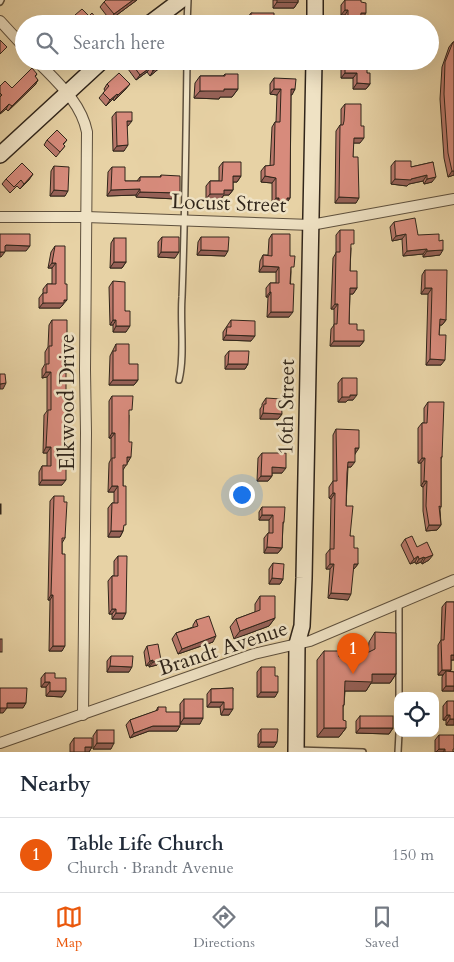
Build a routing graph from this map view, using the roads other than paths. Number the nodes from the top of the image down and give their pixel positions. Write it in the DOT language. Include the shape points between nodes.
graph roads {
  1 [pos="181,0"];
  2 [pos="188,0"];
  3 [pos="315,0"];
  4 [pos="161,15"];
  5 [pos="188,15"];
  6 [pos="315,15"];
  7 [pos="0,21"];
  8 [pos="15,37"];
  9 [pos="45,70"];
  10 [pos="92,70"];
  11 [pos="187,70"];
  12 [pos="314,70"];
  13 [pos="67,94"];
  14 [pos="0,155"];
  15 [pos="454,199"];
  16 [pos="0,217"];
  17 [pos="86,217"];
  18 [pos="184,220"];
  19 [pos="311,225"];
  20 [pos="179,380"];
  21 [pos="454,580"];
  22 [pos="399,603"];
  23 [pos="297,644"];
  24 [pos="399,692"];
  25 [pos="83,715"];
  26 [pos="398,737"];
  27 [pos="0,743"];
  28 [pos="296,751"];
  29 [pos="362,752"];
  30 [pos="398,752"];
  1 -- 4 [label="street"];
  2 -- 5 [label="lane"];
  3 -- 6 [label="street"];
  7 -- 8 [label="street"];
  9 -- 13 [label="street, Elkwood Drive"];
  10 -- 13 [label="street"];
  11 -- 18 [label="lane"];
  12 -- 19 [label="street, 16th Street"];
  13 -- 14 [label="street"];
  13 -- 17 [label="street, Elkwood Drive" via="77,107 87,132"];
  15 -- 19 [label="street, Locust Street"];
  16 -- 17 [label="street, Locust Street"];
  17 -- 18 [label="street, Locust Street"];
  17 -- 25 [label="street, Elkwood Drive"];
  18 -- 19 [label="street, Locust Street"];
  18 -- 20 [label="lane"];
  19 -- 23 [label="street, 16th Street" via="304,578 302,626"];
  21 -- 22 [label="street, Brandt Avenue"];
  22 -- 23 [label="street, Brandt Avenue"];
  22 -- 24 [label="lane"];
  23 -- 25 [label="street, Brandt Avenue" via="254,654"];
  23 -- 28 [label="street, 16th Street"];
  25 -- 27 [label="street, Brandt Avenue"];
  26 -- 30 [label="lane"];
  28 -- 29 [label="lane"];
}
